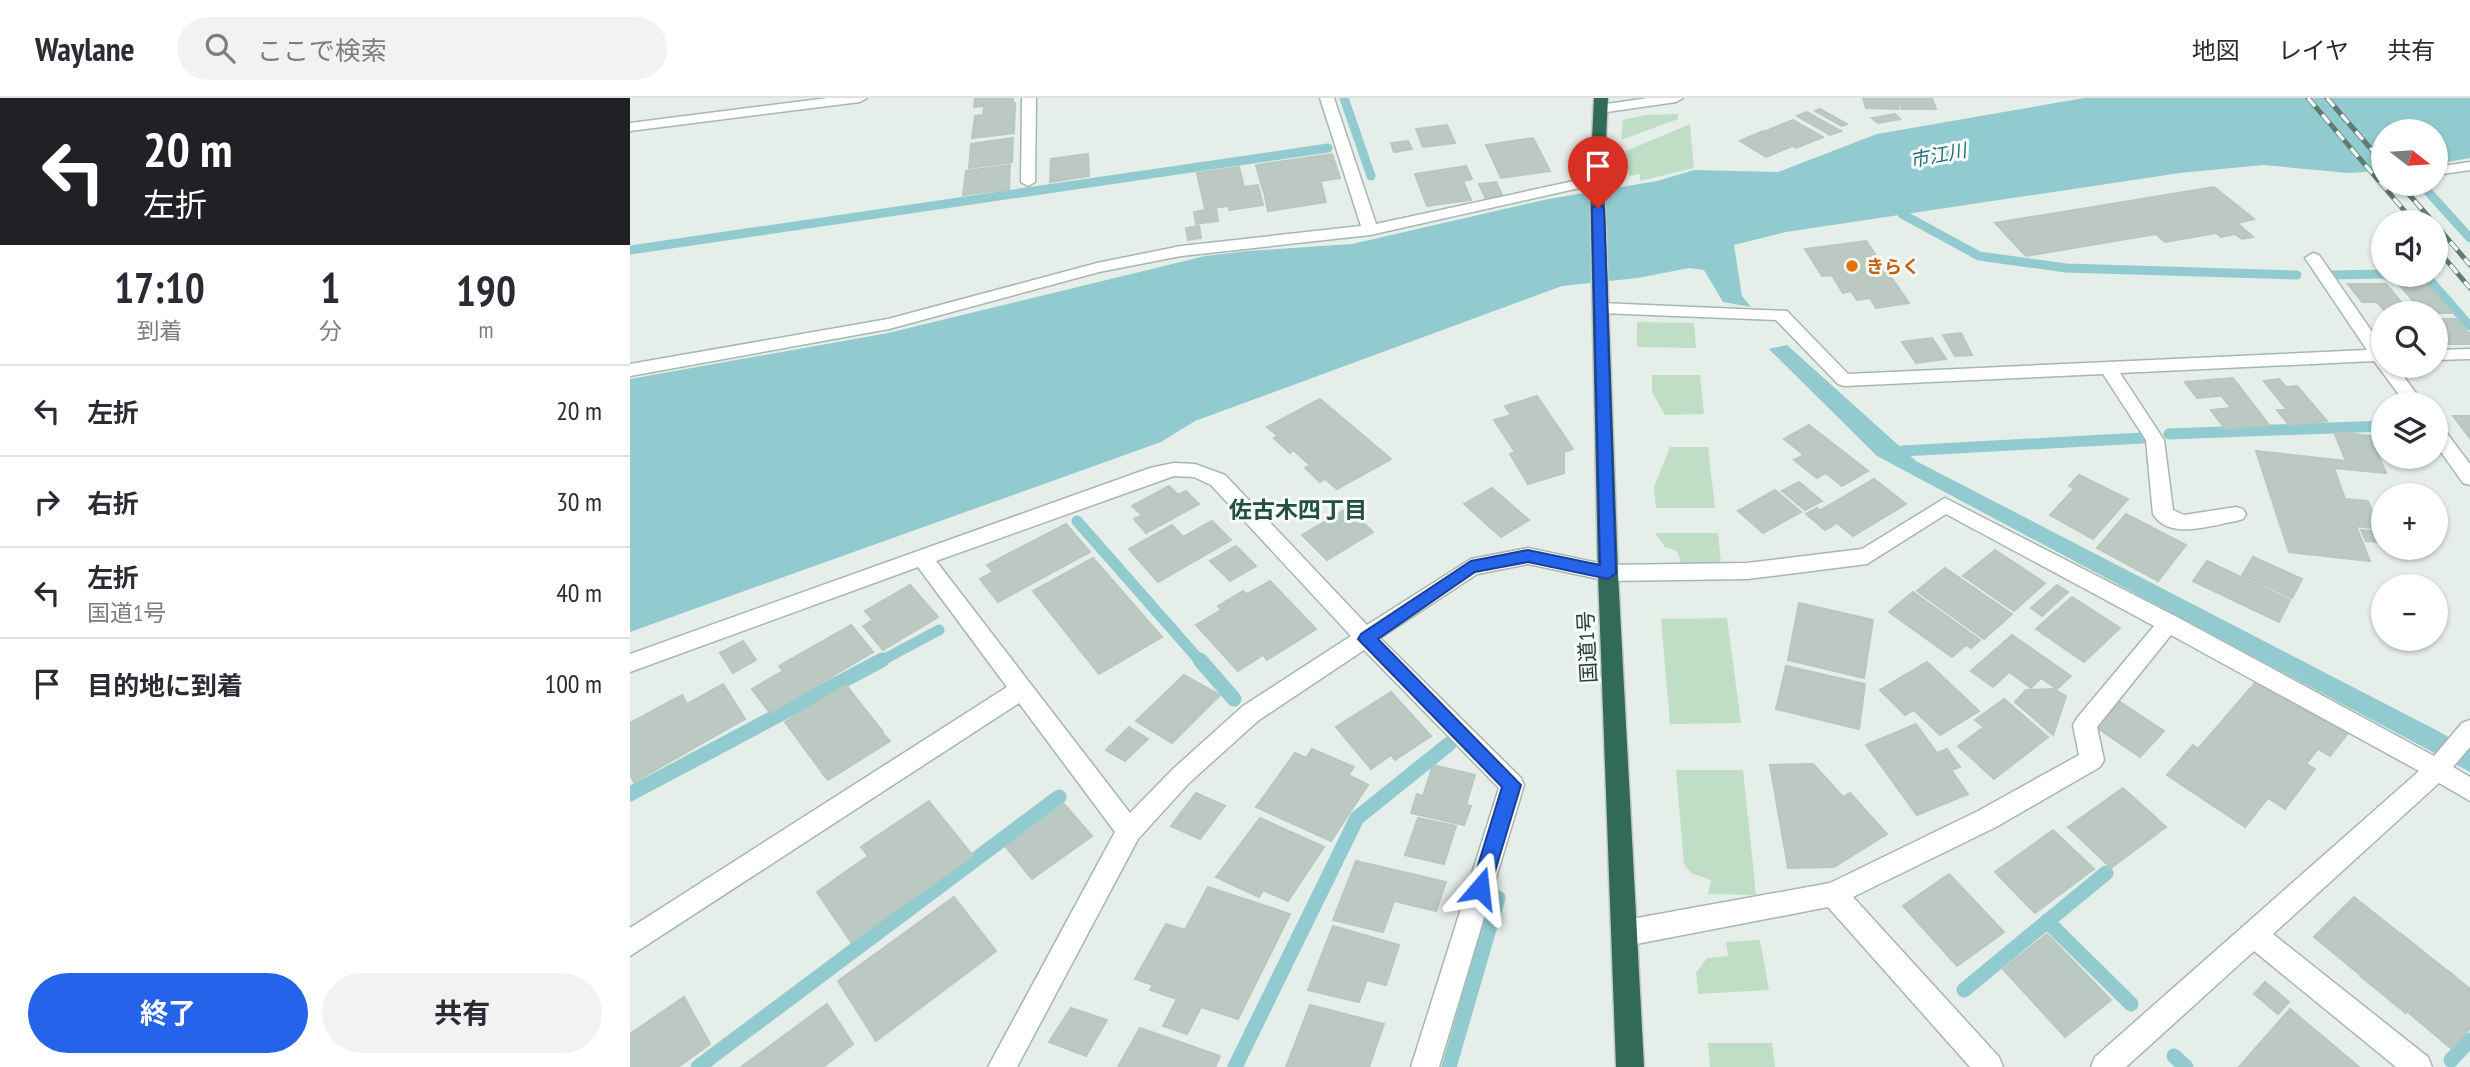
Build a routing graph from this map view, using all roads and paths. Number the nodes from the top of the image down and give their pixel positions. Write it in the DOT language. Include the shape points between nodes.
graph roads {
  1 [pos="860,98"];
  2 [pos="1029,98"];
  3 [pos="1327,98"];
  4 [pos="1676,98"];
  5 [pos="1600,104"];
  6 [pos="630,127"];
  7 [pos="2470,166"];
  8 [pos="2448,169"];
  9 [pos="1597,180"];
  10 [pos="1028,182"];
  11 [pos="1370,230"];
  12 [pos="2314,258"];
  13 [pos="1600,300"];
  14 [pos="2371,342"];
  15 [pos="2470,354"];
  16 [pos="2448,355"];
  17 [pos="2371,360"];
  18 [pos="2108,368"];
  19 [pos="630,370"];
  20 [pos="2448,448"];
  21 [pos="2470,478"];
  22 [pos="2236,514"];
  23 [pos="923,558"];
  24 [pos="1608,573"];
  25 [pos="2169,623"];
  26 [pos="1367,639"];
  27 [pos="630,663"];
  28 [pos="1022,689"];
  29 [pos="2466,735"];
  30 [pos="2439,767"];
  31 [pos="2470,790"];
  32 [pos="1129,831"];
  33 [pos="1833,894"];
  34 [pos="1626,933"];
  35 [pos="2253,934"];
  36 [pos="630,943"];
  37 [pos="1002,1067"];
  38 [pos="1425,1067"];
  39 [pos="1630,1067"];
  40 [pos="1989,1067"];
  41 [pos="2105,1067"];
  42 [pos="2417,1067"];
  1 -- 6 [label="street"];
  2 -- 10 [label="street"];
  3 -- 11 [label="street"];
  4 -- 5 [label="street"];
  5 -- 9 [label="highway, 国道1号"];
  7 -- 8 [label="street"];
  9 -- 11 [label="street"];
  9 -- 13 [label="highway, 国道1号"];
  11 -- 19 [label="street" via="1181,251 1097,268 889,324"];
  12 -- 14 [label="street"];
  13 -- 18 [label="street" via="1782,315 1844,380"];
  13 -- 24 [label="highway, 国道1号"];
  15 -- 16 [label="street"];
  17 -- 18 [label="street"];
  18 -- 22 [label="street" via="2155,440 2163,514 2182,523"];
  20 -- 21 [label="street"];
  23 -- 26 [label="street" via="1157,473 1189,467 1218,480"];
  23 -- 27 [label="street"];
  23 -- 28 [label="street"];
  24 -- 25 [label="street" via="1747,571 1867,556 1945,505"];
  24 -- 26 [label="street" via="1528,556 1471,567"];
  24 -- 34 [label="highway, 国道1号"];
  25 -- 30 [label="street"];
  25 -- 33 [label="street" via="2085,726 2092,760 1987,819"];
  26 -- 32 [label="street" via="1251,713"];
  26 -- 38 [label="street" via="1512,785"];
  28 -- 32 [label="street"];
  28 -- 36 [label="street"];
  29 -- 30 [label="street"];
  30 -- 31 [label="street"];
  30 -- 35 [label="street"];
  32 -- 37 [label="street"];
  33 -- 34 [label="street"];
  33 -- 40 [label="street"];
  34 -- 39 [label="highway, 国道1号"];
  35 -- 41 [label="street"];
  35 -- 42 [label="street"];
}
